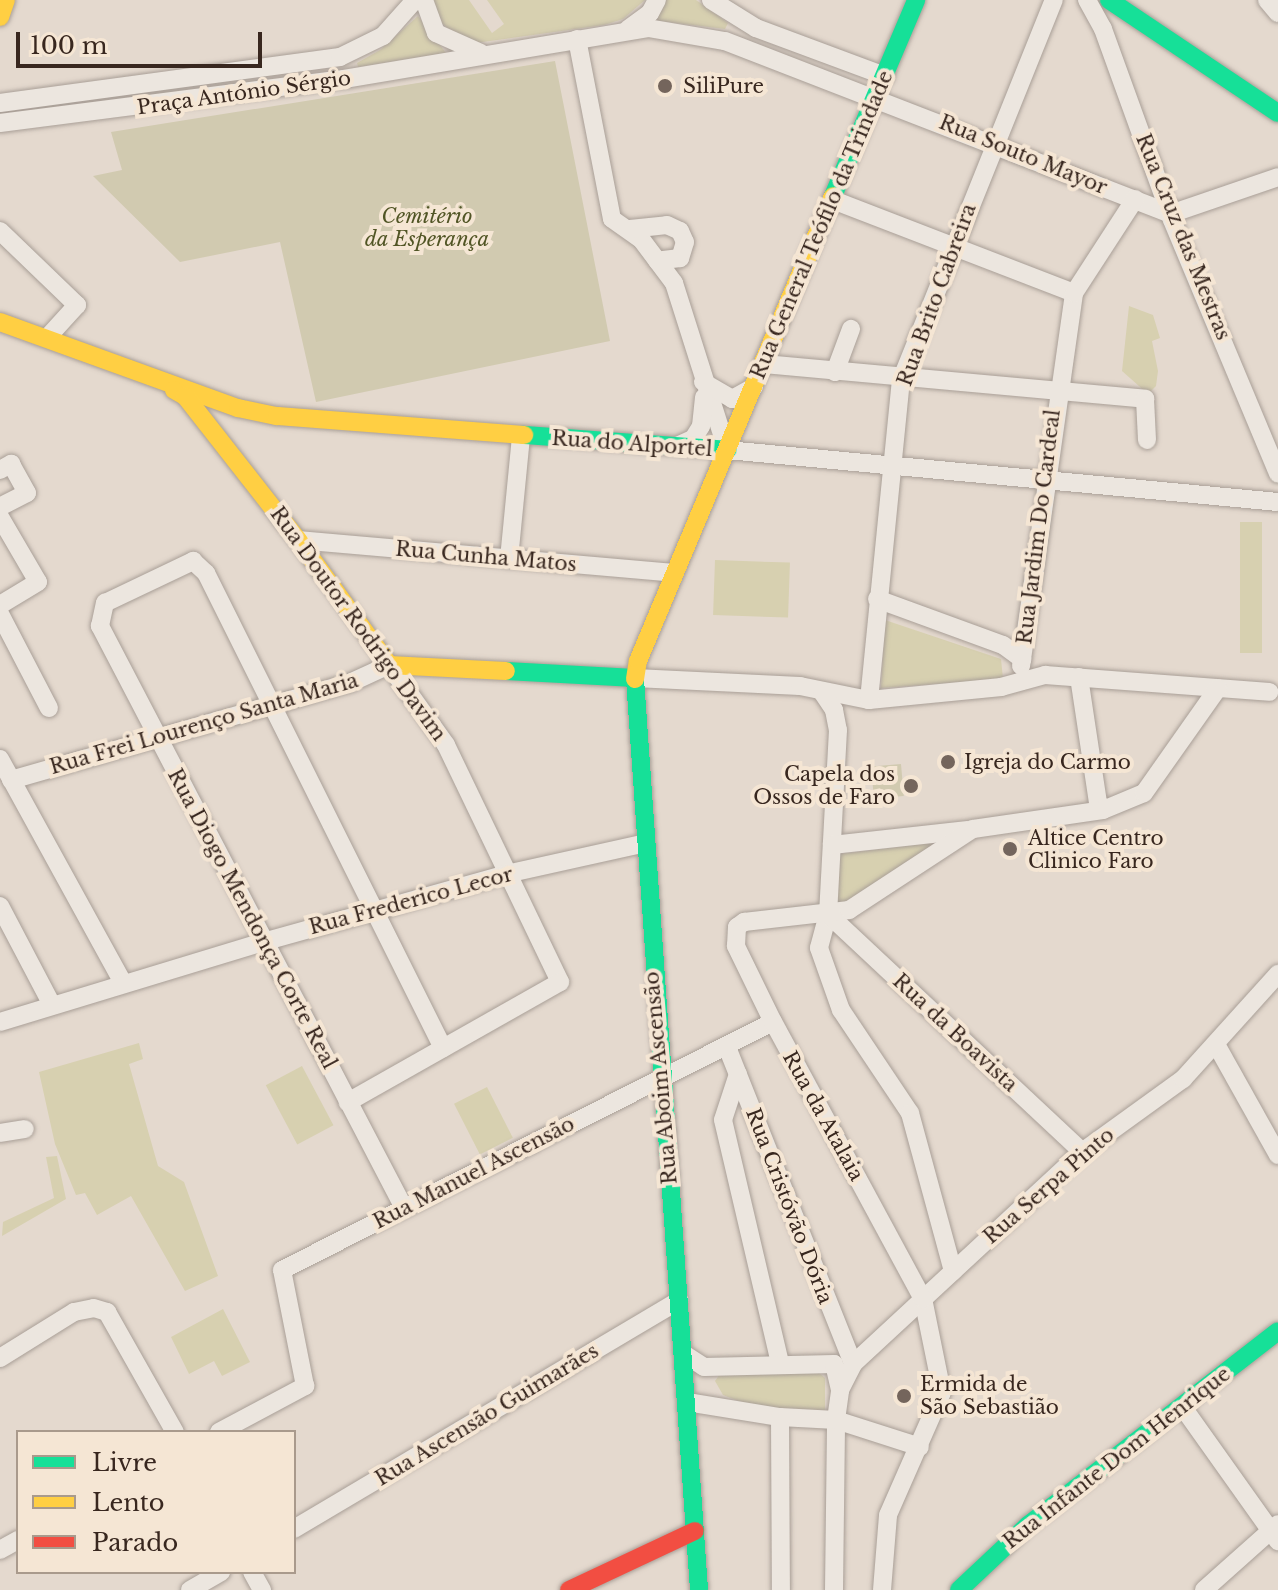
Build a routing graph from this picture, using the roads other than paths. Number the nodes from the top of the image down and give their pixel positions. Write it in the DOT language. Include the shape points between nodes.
graph roads {
  1 [pos="6,0"];
  2 [pos="415,0"];
  3 [pos="424,0"];
  4 [pos="657,0"];
  5 [pos="711,0"];
  6 [pos="916,0"];
  7 [pos="1054,0"];
  8 [pos="1087,0"];
  9 [pos="1109,0"];
  10 [pos="1267,0"];
  11 [pos="1127,12"];
  12 [pos="1278,13"];
  13 [pos="0,17"];
  14 [pos="1103,29"];
  15 [pos="622,32"];
  16 [pos="577,39"];
  17 [pos="487,54"];
  18 [pos="885,76"];
  19 [pos="877,96"];
  20 [pos="0,103"];
  21 [pos="1278,113"];
  22 [pos="0,123"];
  23 [pos="995,143"];
  24 [pos="1278,177"];
  25 [pos="1135,199"];
  26 [pos="833,200"];
  27 [pos="1170,214"];
  28 [pos="662,225"];
  29 [pos="630,229"];
  30 [pos="0,231"];
  31 [pos="954,244"];
  32 [pos="685,249"];
  33 [pos="652,254"];
  34 [pos="674,283"];
  35 [pos="1074,293"];
  36 [pos="0,322"];
  37 [pos="851,329"];
  38 [pos="47,338"];
  39 [pos="764,364"];
  40 [pos="835,372"];
  41 [pos="158,380"];
  42 [pos="901,380"];
  43 [pos="703,382"];
  44 [pos="754,387"];
  45 [pos="1057,394"];
  46 [pos="238,408"];
  47 [pos="521,436"];
  48 [pos="1147,440"];
  49 [pos="220,441"];
  50 [pos="674,447"];
  51 [pos="1274,447"];
  52 [pos="727,450"];
  53 [pos="892,464"];
  54 [pos="0,470"];
  55 [pos="1278,474"];
  56 [pos="1047,477"];
  57 [pos="1278,502"];
  58 [pos="0,507"];
  59 [pos="0,517"];
  60 [pos="298,540"];
  61 [pos="509,559"];
  62 [pos="674,573"];
  63 [pos="877,599"];
  64 [pos="0,605"];
  65 [pos="0,614"];
  66 [pos="1022,659"];
  67 [pos="389,665"];
  68 [pos="1079,677"];
  69 [pos="635,678"];
  70 [pos="1014,683"];
  71 [pos="1218,688"];
  72 [pos="822,692"];
  73 [pos="1275,692"];
  74 [pos="869,700"];
  75 [pos="275,703"];
  76 [pos="49,708"];
  77 [pos="838,730"];
  78 [pos="156,737"];
  79 [pos="0,759"];
  80 [pos="11,780"];
  81 [pos="1103,810"];
  82 [pos="973,829"];
  83 [pos="641,844"];
  84 [pos="832,845"];
  85 [pos="506,874"];
  86 [pos="0,906"];
  87 [pos="375,911"];
  88 [pos="828,914"];
  89 [pos="263,942"];
  90 [pos="1278,974"];
  91 [pos="123,983"];
  92 [pos="52,1005"];
  93 [pos="0,1022"];
  94 [pos="773,1022"];
  95 [pos="1217,1046"];
  96 [pos="727,1047"];
  97 [pos="443,1048"];
  98 [pos="738,1074"];
  99 [pos="661,1079"];
  100 [pos="348,1102"];
  101 [pos="25,1129"];
  102 [pos="0,1133"];
  103 [pos="1082,1152"];
  104 [pos="1278,1155"];
  105 [pos="404,1208"];
  106 [pos="953,1271"];
  107 [pos="923,1299"];
  108 [pos="679,1300"];
  109 [pos="1278,1331"];
  110 [pos="844,1346"];
  111 [pos="684,1354"];
  112 [pos="0,1358"];
  113 [pos="822,1362"];
  114 [pos="780,1363"];
  115 [pos="853,1364"];
  116 [pos="711,1367"];
  117 [pos="840,1390"];
  118 [pos="687,1402"];
  119 [pos="712,1402"];
  120 [pos="1182,1406"];
  121 [pos="780,1417"];
  122 [pos="836,1420"];
  123 [pos="174,1430"];
  124 [pos="223,1430"];
  125 [pos="920,1447"];
  126 [pos="296,1528"];
  127 [pos="695,1531"];
  128 [pos="1276,1532"];
  129 [pos="651,1553"];
  130 [pos="218,1574"];
  131 [pos="699,1582"];
  132 [pos="1215,1586"];
  133 [pos="190,1590"];
  134 [pos="569,1590"];
  135 [pos="781,1590"];
  136 [pos="834,1590"];
  137 [pos="882,1590"];
  138 [pos="959,1590"];
  1 -- 13 [label="street"];
  2 -- 20 [label="street, Praça António Sérgio" via="383,36 340,57"];
  3 -- 17 [label="street" via="436,33"];
  4 -- 15 [label="street" via="638,24"];
  5 -- 18 [label="street" via="756,28"];
  6 -- 18 [label="street, Rua General Teófilo da Trindade"];
  7 -- 23 [label="street, Rua Brito Cabreira"];
  8 -- 14 [label="street, Rua Cruz das Mestras"];
  9 -- 11 [label="street"];
  10 -- 12 [label="street"];
  11 -- 14 [label="street"];
  11 -- 21 [label="street"];
  14 -- 27 [label="street, Rua Cruz das Mestras"];
  15 -- 16 [label="street, Praça António Sérgio"];
  15 -- 19 [label="street, Praça António Sérgio" via="648,28 713,38"];
  16 -- 17 [label="street, Praça António Sérgio"];
  16 -- 29 [label="street" via="612,219"];
  17 -- 22 [label="street, Praça António Sérgio" via="313,83"];
  18 -- 19 [label="street, Rua General Teófilo da Trindade"];
  19 -- 23 [label="street, Rua Souto Mayor"];
  19 -- 26 [label="street, Rua General Teófilo da Trindade"];
  23 -- 25 [label="street, Rua Souto Mayor"];
  23 -- 31 [label="street, Rua Brito Cabreira"];
  24 -- 27 [label="street"];
  25 -- 27 [label="street, Rua Souto Mayor"];
  25 -- 35 [label="street"];
  26 -- 31 [label="street"];
  26 -- 39 [label="street, Rua General Teófilo da Trindade"];
  27 -- 51 [label="street, Rua Cruz das Mestras"];
  28 -- 29 [label="street"];
  28 -- 32 [label="street" via="680,231"];
  28 -- 33 [label="street" via="653,230"];
  29 -- 33 [label="street"];
  30 -- 38 [label="street" via="77,305"];
  31 -- 35 [label="street"];
  31 -- 42 [label="street, Rua Brito Cabreira"];
  32 -- 33 [label="street" via="673,262"];
  32 -- 34 [label="street"];
  33 -- 34 [label="street"];
  34 -- 43 [label="street"];
  35 -- 45 [label="street, Rua Jardim Do Cardeal"];
  36 -- 38 [label="street, Rua do Alportel"];
  37 -- 40 [label="street"];
  38 -- 41 [label="street, Rua do Alportel"];
  39 -- 40 [label="street"];
  39 -- 44 [label="street, Rua General Teófilo da Trindade"];
  40 -- 42 [label="street"];
  41 -- 46 [label="street, Rua do Alportel"];
  41 -- 49 [label="street, Rua Doutor Rodrigo Davim" via="185,396"];
  42 -- 45 [label="street"];
  42 -- 53 [label="street, Rua Brito Cabreira"];
  43 -- 44 [label="street" via="732,399"];
  43 -- 50 [label="street" via="701,426 693,439"];
  43 -- 52 [label="street"];
  44 -- 52 [label="street, Rua General Teófilo da Trindade"];
  45 -- 48 [label="street" via="1145,399"];
  45 -- 56 [label="street, Rua Jardim Do Cardeal"];
  46 -- 47 [label="street, Rua do Alportel"];
  46 -- 49 [label="street" via="222,423"];
  47 -- 50 [label="street, Rua do Alportel"];
  47 -- 61 [label="street"];
  49 -- 60 [label="street, Rua Doutor Rodrigo Davim"];
  50 -- 52 [label="street, Rua do Alportel"];
  51 -- 55 [label="street, Rua Cruz das Mestras"];
  52 -- 53 [label="street, Rua do Alportel"];
  52 -- 62 [label="street, Rua General Teófilo da Trindade"];
  53 -- 56 [label="street, Rua do Alportel"];
  53 -- 63 [label="street, Rua Brito Cabreira"];
  54 -- 58 [label="street" via="11,464 27,493"];
  56 -- 57 [label="street, Rua do Alportel"];
  56 -- 66 [label="street, Rua Jardim Do Cardeal"];
  59 -- 64 [label="street" via="38,582"];
  60 -- 61 [label="street, Rua Cunha Matos"];
  60 -- 67 [label="street, Rua Doutor Rodrigo Davim"];
  61 -- 62 [label="street, Rua Cunha Matos"];
  62 -- 69 [label="street, Rua Aboim Ascensão"];
  63 -- 66 [label="street" via="1003,645"];
  63 -- 74 [label="street, Rua Brito Cabreira"];
  65 -- 76 [label="street"];
  66 -- 70 [label="street, Rua Jardim Do Cardeal"];
  67 -- 69 [label="street, Rua Frei Lourenço Santa Maria"];
  67 -- 75 [label="street, Rua Frei Lourenço Santa Maria" via="352,682"];
  67 -- 85 [label="street, Rua Doutor Rodrigo Davim" via="446,745"];
  68 -- 70 [label="street" via="1045,675"];
  68 -- 71 [label="street"];
  68 -- 81 [label="street"];
  69 -- 72 [label="street"];
  69 -- 83 [label="street, Rua Aboim Ascensão" via="633,747"];
  70 -- 74 [label="street"];
  71 -- 73 [label="street"];
  71 -- 81 [label="street" via="1144,793"];
  72 -- 74 [label="street"];
  72 -- 77 [label="street" via="834,710"];
  74 -- 77 [label="street" via="849,712"];
  75 -- 78 [label="street, Rua Frei Lourenço Santa Maria"];
  75 -- 78 [label="street, Rua Diogo Mendonça Corte Real" via="206,573 193,561 105,603 100,613 100,626"];
  75 -- 87 [label="street"];
  77 -- 84 [label="street"];
  78 -- 80 [label="street, Rua Frei Lourenço Santa Maria"];
  78 -- 89 [label="street, Rua Diogo Mendonça Corte Real"];
  79 -- 80 [label="street"];
  80 -- 91 [label="street"];
  81 -- 82 [label="street"];
  82 -- 84 [label="street"];
  82 -- 88 [label="street" via="849,910"];
  83 -- 85 [label="street, Rua Frederico Lecor"];
  83 -- 99 [label="street, Rua Aboim Ascensão"];
  84 -- 88 [label="street"];
  85 -- 87 [label="street, Rua Frederico Lecor"];
  85 -- 97 [label="street, Rua Doutor Rodrigo Davim" via="560,982"];
  86 -- 92 [label="street"];
  87 -- 89 [label="street, Rua Frederico Lecor"];
  87 -- 97 [label="street"];
  88 -- 94 [label="street, Rua da Atalaia" via="737,927 736,946"];
  88 -- 103 [label="street, Rua da Boavista"];
  88 -- 106 [label="street" via="819,948 841,1010 910,1113"];
  89 -- 91 [label="street, Rua Frederico Lecor"];
  89 -- 100 [label="street, Rua Diogo Mendonça Corte Real"];
  90 -- 95 [label="street, Rua Serpa Pinto"];
  91 -- 92 [label="street, Rua Frederico Lecor"];
  92 -- 93 [label="street, Rua Frederico Lecor"];
  94 -- 96 [label="street, Rua Manuel Ascensão"];
  94 -- 107 [label="street, Rua da Atalaia"];
  95 -- 103 [label="street, Rua Serpa Pinto" via="1183,1079"];
  95 -- 104 [label="street"];
  96 -- 98 [label="street, Rua Cristóvão Dória"];
  96 -- 99 [label="street, Rua Manuel Ascensão"];
  97 -- 100 [label="street"];
  98 -- 110 [label="street, Rua Cristóvão Dória"];
  98 -- 114 [label="street" via="723,1120"];
  99 -- 105 [label="street, Rua Manuel Ascensão"];
  99 -- 108 [label="street, Rua Aboim Ascensão"];
  100 -- 105 [label="street, Rua Diogo Mendonça Corte Real"];
  101 -- 102 [label="street"];
  103 -- 106 [label="street, Rua Serpa Pinto"];
  105 -- 124 [label="street, Rua Manuel Ascensão" via="282,1270 305,1386"];
  106 -- 107 [label="street, Rua Serpa Pinto"];
  107 -- 115 [label="street, Rua Serpa Pinto"];
  107 -- 125 [label="street, Rua da Atalaia" via="942,1392"];
  108 -- 111 [label="street, Rua Aboim Ascensão"];
  108 -- 126 [label="street, Rua Ascensão Guimarães"];
  109 -- 120 [label="street, Rua Infante Dom Henrique"];
  110 -- 113 [label="street" via="838,1356"];
  110 -- 115 [label="street, Rua Cristóvão Dória"];
  111 -- 116 [label="street"];
  111 -- 118 [label="street, Rua Aboim Ascensão"];
  112 -- 123 [label="street" via="74,1312 107,1312"];
  113 -- 114 [label="street"];
  113 -- 117 [label="street" via="839,1371"];
  114 -- 116 [label="street"];
  115 -- 117 [label="street"];
  116 -- 119 [label="street"];
  117 -- 122 [label="street"];
  118 -- 119 [label="street"];
  118 -- 127 [label="street, Rua Aboim Ascensão"];
  119 -- 121 [label="street"];
  120 -- 128 [label="street"];
  120 -- 138 [label="street, Rua Infante Dom Henrique" via="1028,1525"];
  121 -- 122 [label="street"];
  121 -- 135 [label="street"];
  122 -- 125 [label="street"];
  122 -- 136 [label="street"];
  125 -- 137 [label="street, Rua da Atalaia" via="888,1515"];
  127 -- 129 [label="street"];
  127 -- 131 [label="street, Rua Aboim Ascensão"];
  128 -- 132 [label="street"];
  129 -- 131 [label="street" via="679,1549 689,1554"];
  129 -- 134 [label="street"];
  130 -- 133 [label="street"];
}
